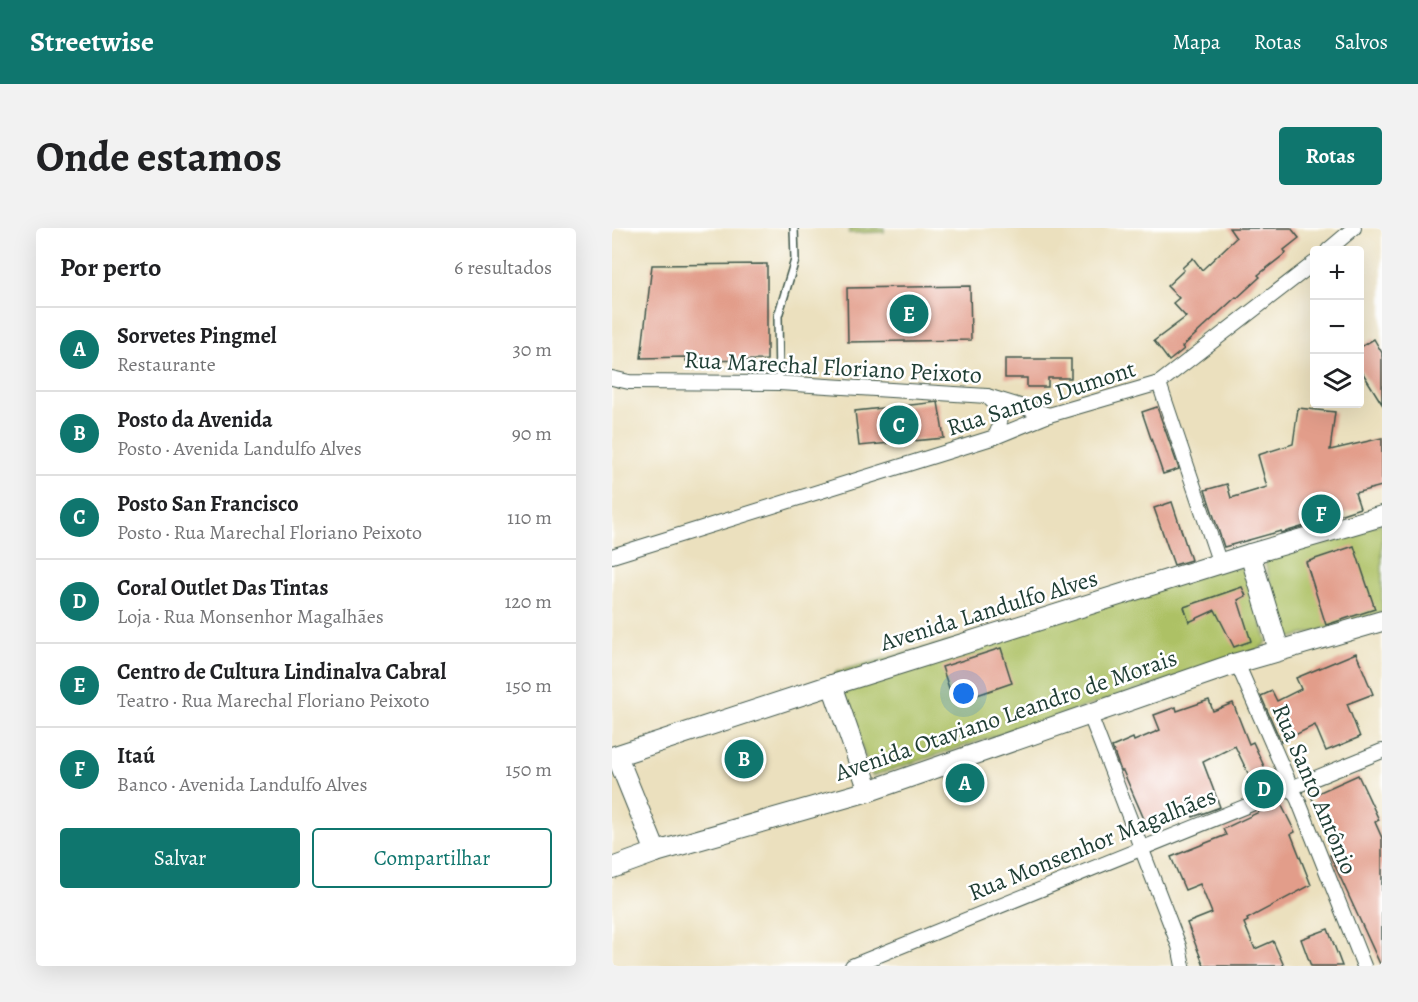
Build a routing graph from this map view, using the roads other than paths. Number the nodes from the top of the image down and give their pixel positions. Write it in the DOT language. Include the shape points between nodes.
graph roads {
  1 [pos="794,228"];
  2 [pos="1354,228"];
  3 [pos="1333,246"];
  4 [pos="1310,266"];
  5 [pos="612,378"];
  6 [pos="779,382"];
  7 [pos="1159,383"];
  8 [pos="987,396"];
  9 [pos="1049,415"];
  10 [pos="995,437"];
  11 [pos="1382,516"];
  12 [pos="1250,554"];
  13 [pos="612,556"];
  14 [pos="1220,564"];
  15 [pos="1382,621"];
  16 [pos="1279,650"];
  17 [pos="1237,663"];
  18 [pos="832,685"];
  19 [pos="1090,715"];
  20 [pos="1382,751"];
  21 [pos="614,757"];
  22 [pos="1291,787"];
  23 [pos="869,791"];
  24 [pos="1142,847"];
  25 [pos="656,852"];
  26 [pos="612,868"];
  27 [pos="852,966"];
  28 [pos="1183,966"];
  29 [pos="1364,966"];
  1 -- 6 [label="lane" via="795,260 778,316"];
  2 -- 3 [label="street"];
  4 -- 7 [label="street, Rua Santos Dumont"];
  5 -- 6 [label="street, Rua Marechal Floriano Peixoto" via="629,382"];
  6 -- 8 [label="street, Rua Marechal Floriano Peixoto"];
  7 -- 9 [label="street, Rua Santos Dumont"];
  7 -- 14 [label="street"];
  8 -- 9 [label="street, Rua Marechal Floriano Peixoto"];
  8 -- 10 [label="street" via="994,403 1000,425"];
  9 -- 10 [label="street, Rua Santos Dumont"];
  10 -- 13 [label="street, Rua Santos Dumont"];
  11 -- 12 [label="street, Avenida Landulfo Alves"];
  12 -- 14 [label="street, Avenida Landulfo Alves"];
  12 -- 16 [label="street"];
  14 -- 18 [label="street, Avenida Landulfo Alves"];
  15 -- 16 [label="street, Avenida Otaviano Leandro de Morais"];
  16 -- 17 [label="street, Avenida Otaviano Leandro de Morais"];
  17 -- 19 [label="street, Avenida Otaviano Leandro de Morais"];
  17 -- 22 [label="street, Rua Santo Antônio"];
  18 -- 21 [label="street, Avenida Landulfo Alves"];
  18 -- 23 [label="street"];
  19 -- 23 [label="street, Avenida Otaviano Leandro de Morais"];
  19 -- 24 [label="street"];
  20 -- 22 [label="street, Rua Monsenhor Magalhães"];
  21 -- 25 [label="street"];
  22 -- 24 [label="street, Rua Monsenhor Magalhães"];
  22 -- 29 [label="street, Rua Santo Antônio"];
  23 -- 25 [label="street, Avenida Otaviano Leandro de Morais"];
  24 -- 27 [label="street, Rua Monsenhor Magalhães"];
  24 -- 28 [label="street"];
  25 -- 26 [label="street, Avenida Otaviano Leandro de Morais"];
}
